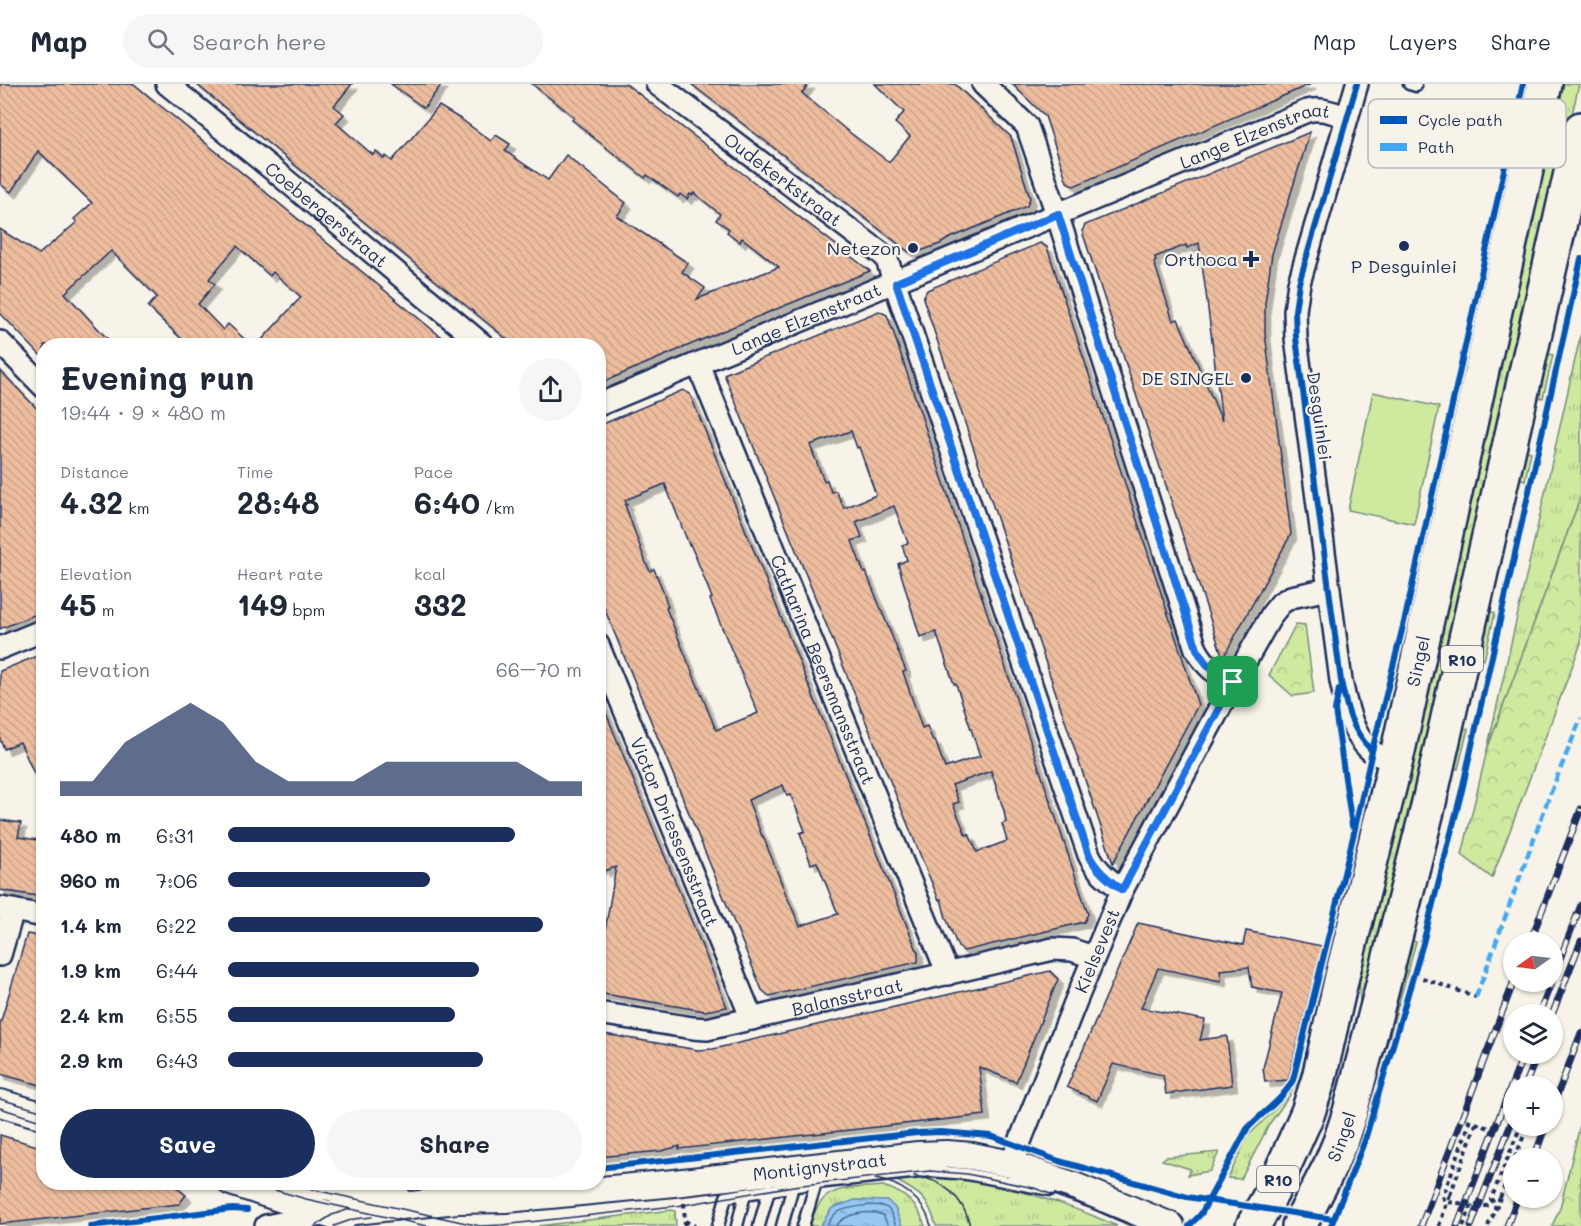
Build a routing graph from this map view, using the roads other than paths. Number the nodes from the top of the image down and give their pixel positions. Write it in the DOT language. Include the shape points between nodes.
graph roads {
  1 [pos="166,84"];
  2 [pos="657,84"];
  3 [pos="983,84"];
  4 [pos="1357,84"];
  5 [pos="1545,84"];
  6 [pos="1542,99"];
  7 [pos="1347,117"];
  8 [pos="1581,129"];
  9 [pos="1526,168"];
  10 [pos="1058,214"];
  11 [pos="896,283"];
  12 [pos="475,338"];
  13 [pos="0,342"];
  14 [pos="698,364"];
  15 [pos="36,379"];
  16 [pos="606,402"];
  17 [pos="1329,589"];
  18 [pos="36,633"];
  19 [pos="0,648"];
  20 [pos="606,664"];
  21 [pos="1233,682"];
  22 [pos="1396,760"];
  23 [pos="1122,890"];
  24 [pos="7,909"];
  25 [pos="36,914"];
  26 [pos="0,955"];
  27 [pos="1093,957"];
  28 [pos="948,974"];
  29 [pos="606,1013"];
  30 [pos="752,1019"];
  31 [pos="0,1103"];
  32 [pos="36,1114"];
  33 [pos="1011,1164"];
  34 [pos="816,1183"];
  35 [pos="794,1186"];
  36 [pos="606,1189"];
  37 [pos="256,1190"];
  38 [pos="354,1190"];
  39 [pos="600,1190"];
  40 [pos="769,1190"];
  41 [pos="745,1194"];
  42 [pos="457,1200"];
  43 [pos="1137,1211"];
  44 [pos="345,1218"];
  45 [pos="266,1226"];
  46 [pos="718,1226"];
  47 [pos="737,1226"];
  48 [pos="759,1226"];
  49 [pos="782,1226"];
  50 [pos="803,1226"];
  51 [pos="1172,1226"];
  52 [pos="1253,1226"];
  53 [pos="1299,1226"];
  1 -- 12 [label="street, Coebergerstraat"];
  2 -- 11 [label="street, Oudekerkstraat" via="886,256"];
  3 -- 10 [label="street" via="1027,126"];
  4 -- 7 [label="street, Desguinlei"];
  5 -- 6 [label="main road, Singel / R10"];
  7 -- 10 [label="street, Lange Elzenstraat" via="1323,110 1307,111"];
  7 -- 17 [label="street, Desguinlei" via="1306,255 1295,311 1298,364"];
  8 -- 53 [label="main road, Singel / R10" via="1432,788 1374,1020 1340,1142"];
  9 -- 22 [label="main road, Singel / R10"];
  10 -- 11 [label="street, Lange Elzenstraat"];
  10 -- 21 [label="street" via="1197,649 1213,672"];
  11 -- 14 [label="street, Lange Elzenstraat"];
  11 -- 23 [label="street, Oudekerkstraat" via="1089,855 1104,876"];
  13 -- 15 [label="street"];
  14 -- 16 [label="street, Lange Elzenstraat"];
  14 -- 28 [label="street, Catharina Beersmansstraat"];
  17 -- 21 [label="street, Kielsevest" via="1281,603"];
  17 -- 22 [label="street, Desguinlei" via="1348,713 1355,730 1372,751"];
  18 -- 19 [label="street"];
  20 -- 30 [label="street, Victor Driessensstraat"];
  21 -- 23 [label="street, Kielsevest"];
  22 -- 52 [label="main road, Singel / R10" via="1319,1078 1304,1121"];
  23 -- 27 [label="street, Kielsevest"];
  24 -- 25 [label="street"];
  24 -- 26 [label="street"];
  27 -- 28 [label="street, Balansstraat" via="1053,949"];
  27 -- 33 [label="street, Kielsevest"];
  28 -- 30 [label="street, Balansstraat"];
  29 -- 30 [label="street, Balansstraat" via="707,1029"];
  31 -- 32 [label="street"];
  33 -- 36 [label="street, Montignystraat" via="972,1156 918,1155"];
  33 -- 43 [label="street, Montignystraat"];
  34 -- 35 [label="lane"];
  34 -- 43 [label="lane" via="949,1171 1037,1186"];
  34 -- 50 [label="lane"];
  35 -- 40 [label="lane"];
  35 -- 49 [label="lane"];
  37 -- 44 [label="street"];
  38 -- 42 [label="street, Montignystraat"];
  39 -- 42 [label="street, Montignystraat"];
  40 -- 41 [label="lane"];
  40 -- 48 [label="lane"];
  41 -- 46 [label="lane" via="726,1197"];
  41 -- 47 [label="lane"];
  42 -- 44 [label="street, Montignystraat"];
  43 -- 51 [label="street, Montignystraat"];
  44 -- 45 [label="street, Montignystraat"];
}
